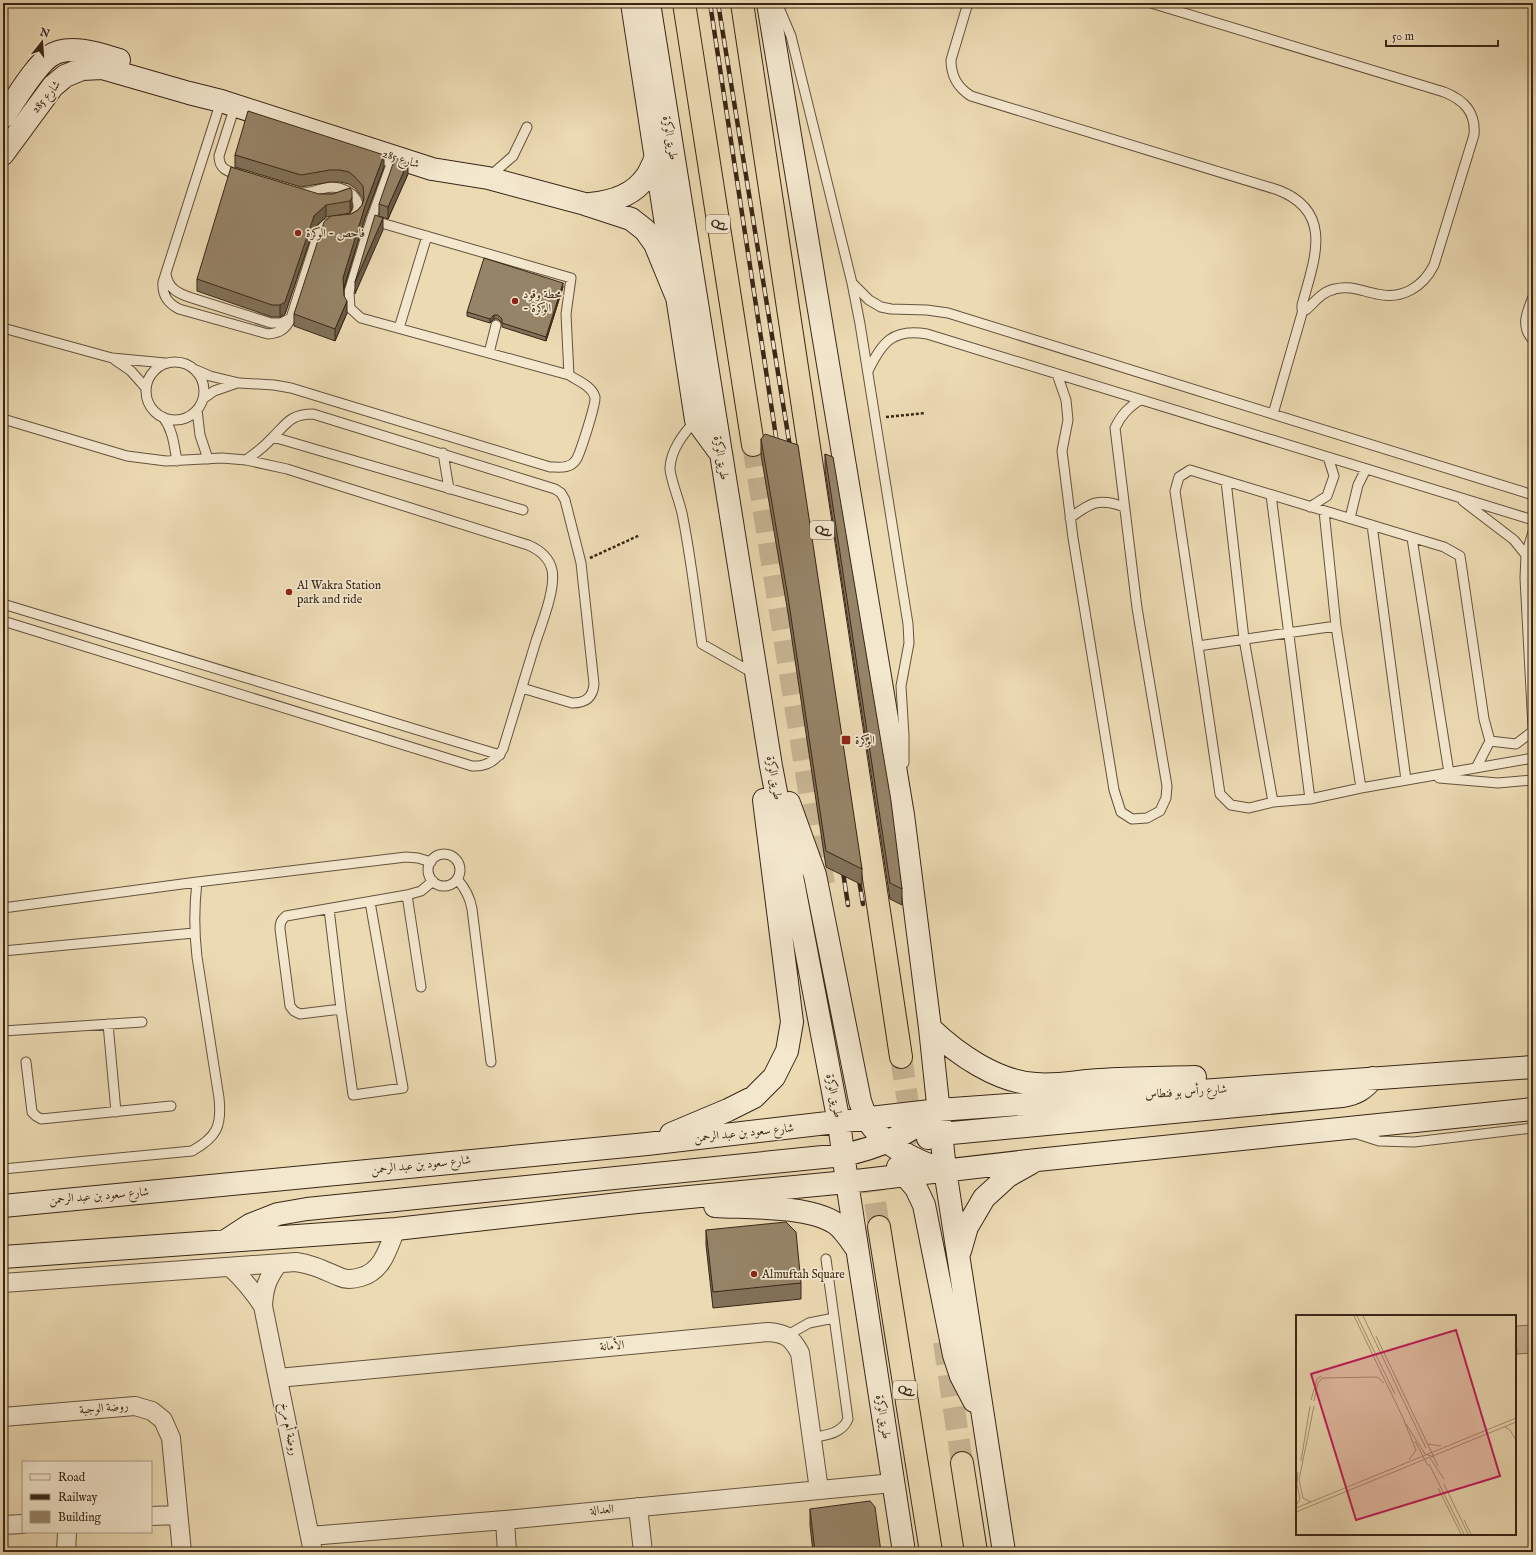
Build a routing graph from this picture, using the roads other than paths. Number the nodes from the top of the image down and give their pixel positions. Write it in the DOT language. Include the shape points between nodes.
graph roads {
  1 [pos="632,3"];
  2 [pos="649,3"];
  3 [pos="684,3"];
  4 [pos="742,3"];
  5 [pos="768,3"];
  6 [pos="777,3"];
  7 [pos="968,3"];
  8 [pos="1151,3"];
  9 [pos="228,103"];
  10 [pos="3,117"];
  11 [pos="527,127"];
  12 [pos="3,154"];
  13 [pos="394,156"];
  14 [pos="656,158"];
  15 [pos="249,178"];
  16 [pos="488,178"];
  17 [pos="351,193"];
  18 [pos="338,199"];
  19 [pos="316,200"];
  20 [pos="585,204"];
  21 [pos="371,220"];
  22 [pos="427,236"];
  23 [pos="166,274"];
  24 [pos="852,283"];
  25 [pos="1533,297"];
  26 [pos="678,300"];
  27 [pos="1303,310"];
  28 [pos="291,318"];
  29 [pos="496,325"];
  30 [pos="4,328"];
  31 [pos="399,328"];
  32 [pos="1533,340"];
  33 [pos="489,353"];
  34 [pos="112,358"];
  35 [pos="166,363"];
  36 [pos="196,370"];
  37 [pos="868,371"];
  38 [pos="1057,374"];
  39 [pos="569,375"];
  40 [pos="239,383"];
  41 [pos="146,388"];
  42 [pos="204,398"];
  43 [pos="1140,400"];
  44 [pos="197,410"];
  45 [pos="1273,414"];
  46 [pos="163,418"];
  47 [pos="3,419"];
  48 [pos="696,420"];
  49 [pos="274,437"];
  50 [pos="753,445"];
  51 [pos="443,453"];
  52 [pos="720,454"];
  53 [pos="1328,457"];
  54 [pos="208,459"];
  55 [pos="246,460"];
  56 [pos="177,461"];
  57 [pos="1366,470"];
  58 [pos="1226,481"];
  59 [pos="449,489"];
  60 [pos="1271,495"];
  61 [pos="1533,495"];
  62 [pos="1459,498"];
  63 [pos="1124,507"];
  64 [pos="1310,507"];
  65 [pos="523,510"];
  66 [pos="1324,511"];
  67 [pos="1070,518"];
  68 [pos="1350,518"];
  69 [pos="1533,520"];
  70 [pos="1372,525"];
  71 [pos="1533,532"];
  72 [pos="1412,538"];
  73 [pos="1526,555"];
  74 [pos="3,604"];
  75 [pos="5,625"];
  76 [pos="1336,626"];
  77 [pos="1289,632"];
  78 [pos="1244,639"];
  79 [pos="1198,646"];
  80 [pos="756,674"];
  81 [pos="522,688"];
  82 [pos="1533,729"];
  83 [pos="766,730"];
  84 [pos="1490,741"];
  85 [pos="500,755"];
  86 [pos="1533,758"];
  87 [pos="771,766"];
  88 [pos="1476,768"];
  89 [pos="1450,773"];
  90 [pos="1428,777"];
  91 [pos="1406,780"];
  92 [pos="1533,780"];
  93 [pos="1361,788"];
  94 [pos="1310,798"];
  95 [pos="1273,802"];
  96 [pos="903,815"];
  97 [pos="431,862"];
  98 [pos="457,879"];
  99 [pos="433,881"];
  100 [pos="197,882"];
  101 [pos="406,895"];
  102 [pos="370,902"];
  103 [pos="3,908"];
  104 [pos="329,909"];
  105 [pos="194,933"];
  106 [pos="3,952"];
  107 [pos="421,987"];
  108 [pos="341,1009"];
  109 [pos="142,1022"];
  110 [pos="108,1024"];
  111 [pos="930,1028"];
  112 [pos="3,1031"];
  113 [pos="901,1057"];
  114 [pos="26,1062"];
  115 [pos="491,1062"];
  116 [pos="1533,1067"];
  117 [pos="1373,1078"];
  118 [pos="1273,1085"];
  119 [pos="171,1106"];
  120 [pos="1533,1109"];
  121 [pos="939,1110"];
  122 [pos="116,1112"];
  123 [pos="867,1119"];
  124 [pos="839,1123"];
  125 [pos="1533,1128"];
  126 [pos="1343,1129"];
  127 [pos="941,1134"];
  128 [pos="647,1144"];
  129 [pos="887,1148"];
  130 [pos="843,1155"];
  131 [pos="1037,1160"];
  132 [pos="3,1169"];
  133 [pos="946,1170"];
  134 [pos="906,1175"];
  135 [pos="847,1182"];
  136 [pos="638,1202"];
  137 [pos="3,1206"];
  138 [pos="879,1227"];
  139 [pos="396,1229"];
  140 [pos="224,1241"];
  141 [pos="857,1249"];
  142 [pos="3,1257"];
  143 [pos="958,1258"];
  144 [pos="826,1259"];
  145 [pos="278,1264"];
  146 [pos="230,1267"];
  147 [pos="3,1283"];
  148 [pos="263,1306"];
  149 [pos="834,1318"];
  150 [pos="786,1336"];
  151 [pos="278,1378"];
  152 [pos="982,1414"];
  153 [pos="3,1417"];
  154 [pos="812,1438"];
  155 [pos="962,1463"];
  156 [pos="893,1483"];
  157 [pos="819,1490"];
  158 [pos="638,1507"];
  159 [pos="178,1515"];
  160 [pos="152,1516"];
  161 [pos="505,1520"];
  162 [pos="22,1524"];
  163 [pos="3,1525"];
  164 [pos="67,1533"];
  165 [pos="312,1544"];
  166 [pos="66,1552"];
  167 [pos="182,1552"];
  168 [pos="507,1552"];
  169 [pos="643,1552"];
  170 [pos="904,1552"];
  171 [pos="931,1552"];
  172 [pos="976,1552"];
  173 [pos="1004,1552"];
  1 -- 14 [label="main road"];
  2 -- 52 [label="main road, طريق الوكرة"];
  3 -- 50 [label="highway, Q7"];
  4 -- 113 [label="highway, Q7"];
  5 -- 96 [label="main road"];
  6 -- 24 [label="lane" via="791,36"];
  7 -- 27 [label="lane" via="951,60 951,69 958,85 971,96 1278,190 1301,204 1312,220 1317,238 1315,256 1301,307"];
  8 -- 27 [label="lane" via="1444,92 1463,102 1471,114 1475,128 1472,142 1434,265 1424,280 1410,291 1393,296 1350,287 1334,289 1320,296"];
  9 -- 10 [label="main road, شارع 285" via="190,84 100,54 74,51 51,55 40,64"];
  9 -- 12 [label="main road, شارع 285" via="102,68 82,69 65,76 53,86"];
  9 -- 13 [label="main road, شارع 285"];
  9 -- 15 [label="lane" via="219,156 220,165 227,171"];
  9 -- 23 [label="lane"];
  11 -- 16 [label="lane" via="513,156"];
  13 -- 16 [label="main road, شارع 285" via="432,169"];
  13 -- 21 [label="lane"];
  14 -- 20 [label="main road" via="646,178 629,194 608,203"];
  14 -- 26 [label="main road"];
  16 -- 20 [label="main road, شارع 285"];
  17 -- 18 [label="lane"];
  17 -- 19 [label="lane" via="334,187 312,192 296,192"];
  17 -- 28 [label="lane" via="358,201 358,212 351,220 331,222 319,231"];
  20 -- 26 [label="main road" via="631,219 645,230 655,244"];
  21 -- 22 [label="lane"];
  21 -- 31 [label="lane" via="349,292 350,308 361,318"];
  22 -- 31 [label="lane"];
  22 -- 39 [label="lane" via="511,265 571,278 566,314"];
  23 -- 28 [label="lane" via="172,289 192,298 271,323 281,323"];
  23 -- 28 [label="lane" via="164,295 172,306 268,334 283,330"];
  24 -- 37 [label="lane"];
  24 -- 45 [label="lane" via="881,308 948,313"];
  25 -- 32 [label="lane" via="1525,321 1528,334"];
  26 -- 48 [label="main road"];
  27 -- 45 [label="lane"];
  29 -- 33 [label="lane"];
  30 -- 34 [label="lane"];
  31 -- 33 [label="lane"];
  33 -- 39 [label="lane"];
  34 -- 35 [label="lane"];
  34 -- 41 [label="lane" via="131,371"];
  35 -- 36 [label="lane" via="182,362"];
  35 -- 41 [label="lane" via="152,373"];
  36 -- 40 [label="lane"];
  36 -- 42 [label="lane" via="204,383"];
  37 -- 38 [label="lane" via="888,340 904,333 915,332"];
  37 -- 96 [label="lane" via="908,624 909,643 901,686 904,736"];
  38 -- 43 [label="lane"];
  38 -- 67 [label="lane" via="1066,400 1068,420 1062,451"];
  39 -- 40 [label="lane" via="591,389 595,397 576,460 566,467 550,467 291,388"];
  40 -- 42 [label="lane" via="214,391"];
  41 -- 46 [label="lane" via="149,404"];
  42 -- 44 [label="lane"];
  43 -- 53 [label="lane"];
  43 -- 63 [label="lane" via="1120,417 1115,428"];
  44 -- 46 [label="lane" via="184,419"];
  44 -- 54 [label="lane" via="200,435"];
  45 -- 61 [label="lane"];
  46 -- 56 [label="lane" via="172,434"];
  47 -- 56 [label="lane" via="127,456"];
  48 -- 52 [label="main road"];
  48 -- 80 [label="lane" via="672,455 670,469 683,516 702,644"];
  49 -- 51 [label="lane" via="293,417 313,414"];
  49 -- 55 [label="lane"];
  49 -- 59 [label="lane"];
  51 -- 59 [label="lane"];
  51 -- 81 [label="lane" via="555,488 565,500 581,563 594,690 586,701 572,703"];
  52 -- 80 [label="main road, طريق الوكرة"];
  53 -- 57 [label="lane"];
  53 -- 64 [label="lane" via="1334,476 1327,496"];
  54 -- 55 [label="lane"];
  54 -- 56 [label="lane"];
  55 -- 81 [label="lane" via="287,469 513,540 544,554 552,571 552,589"];
  57 -- 62 [label="lane"];
  57 -- 68 [label="lane" via="1358,485"];
  58 -- 60 [label="lane"];
  58 -- 78 [label="lane"];
  58 -- 79 [label="lane" via="1190,470 1179,477 1175,491"];
  59 -- 65 [label="lane"];
  60 -- 64 [label="lane"];
  60 -- 77 [label="lane"];
  62 -- 69 [label="lane"];
  62 -- 73 [label="lane" via="1514,540"];
  63 -- 67 [label="lane" via="1112,502 1096,502 1085,506"];
  63 -- 67 [label="lane" via="1137,608 1167,786 1166,798 1160,811 1147,818 1132,819 1121,812 1114,790"];
  64 -- 66 [label="lane"];
  66 -- 68 [label="lane"];
  66 -- 76 [label="lane"];
  68 -- 70 [label="lane"];
  70 -- 72 [label="lane"];
  70 -- 91 [label="lane"];
  71 -- 73 [label="lane"];
  72 -- 84 [label="lane" via="1444,547 1460,556 1484,719"];
  72 -- 89 [label="lane"];
  73 -- 82 [label="lane" via="1524,578"];
  74 -- 85 [label="lane"];
  75 -- 85 [label="lane" via="472,766 484,765"];
  76 -- 77 [label="lane"];
  76 -- 93 [label="lane"];
  77 -- 78 [label="lane"];
  77 -- 94 [label="lane"];
  78 -- 79 [label="lane"];
  78 -- 95 [label="lane"];
  79 -- 95 [label="lane" via="1220,794 1231,805 1249,808"];
  80 -- 83 [label="main road, طريق الوكرة"];
  81 -- 85 [label="lane"];
  82 -- 84 [label="lane" via="1516,744"];
  83 -- 87 [label="main road, طريق الوكرة"];
  83 -- 128 [label="main road" via="759,765 792,1022 787,1051 774,1077 754,1097"];
  84 -- 88 [label="lane"];
  86 -- 88 [label="lane"];
  87 -- 123 [label="main road" via="790,805 815,875 860,1101"];
  87 -- 124 [label="main road, طريق الوكرة"];
  88 -- 89 [label="lane"];
  89 -- 90 [label="lane"];
  90 -- 91 [label="lane"];
  90 -- 92 [label="lane" via="1498,784"];
  91 -- 93 [label="lane"];
  93 -- 94 [label="lane"];
  94 -- 95 [label="lane"];
  96 -- 111 [label="main road"];
  97 -- 98 [label="lane" via="440,855 451,855 460,868"];
  97 -- 99 [label="lane" via="428,871"];
  97 -- 100 [label="lane" via="406,857"];
  98 -- 99 [label="lane" via="454,883 443,886"];
  98 -- 115 [label="lane" via="470,898"];
  99 -- 101 [label="lane" via="421,890"];
  100 -- 103 [label="lane"];
  100 -- 105 [label="lane"];
  101 -- 102 [label="lane"];
  101 -- 107 [label="lane"];
  102 -- 104 [label="lane"];
  102 -- 108 [label="lane" via="403,1088 353,1095"];
  104 -- 108 [label="lane"];
  104 -- 108 [label="lane" via="286,916 282,919 280,929 290,1006 300,1014"];
  105 -- 106 [label="lane"];
  105 -- 132 [label="lane" via="221,1114 216,1130 206,1143 192,1151"];
  109 -- 110 [label="lane"];
  110 -- 112 [label="lane"];
  110 -- 122 [label="lane"];
  111 -- 118 [label="main road" via="973,1061 998,1074 1022,1082 1048,1085 1100,1080 1232,1076"];
  111 -- 121 [label="main road"];
  114 -- 122 [label="lane" via="32,1112 41,1119"];
  116 -- 117 [label="main road, شارع رأس بو فنطاس"];
  117 -- 118 [label="main road, شارع رأس بو فنطاس"];
  117 -- 127 [label="main road" via="1367,1086 1351,1095"];
  118 -- 121 [label="main road, شارع رأس بو فنطاس"];
  119 -- 122 [label="lane"];
  120 -- 126 [label="main road"];
  121 -- 123 [label="main road, شارع رأس بو فنطاس"];
  121 -- 127 [label="main road"];
  121 -- 129 [label="main road"];
  123 -- 124 [label="main road, شارع رأس بو فنطاس"];
  123 -- 129 [label="main road"];
  124 -- 128 [label="main road, شارع سعود بن عبد الرحمن"];
  124 -- 129 [label="main road"];
  124 -- 130 [label="main road, طريق الوكرة"];
  125 -- 126 [label="lane" via="1396,1143 1367,1138"];
  126 -- 131 [label="main road"];
  127 -- 129 [label="main road"];
  127 -- 133 [label="main road"];
  128 -- 137 [label="main road, شارع سعود بن عبد الرحمن"];
  129 -- 130 [label="main road"];
  129 -- 133 [label="main road"];
  129 -- 134 [label="main road"];
  129 -- 135 [label="main road"];
  130 -- 135 [label="main road, طريق الوكرة"];
  130 -- 140 [label="main road" via="308,1209 278,1214 250,1225"];
  131 -- 133 [label="main road"];
  131 -- 143 [label="main road" via="1008,1176 984,1198 967,1226"];
  133 -- 134 [label="main road"];
  133 -- 143 [label="main road"];
  134 -- 135 [label="main road"];
  134 -- 152 [label="main road" via="924,1205 954,1355 961,1376"];
  135 -- 136 [label="main road"];
  135 -- 141 [label="main road, طريق الوكرة"];
  136 -- 139 [label="main road"];
  136 -- 141 [label="main road" via="808,1212 823,1216 837,1224"];
  138 -- 171 [label="highway, Q7"];
  139 -- 140 [label="main road"];
  139 -- 145 [label="street" via="378,1268 354,1279 341,1278 308,1264"];
  140 -- 142 [label="main road"];
  141 -- 156 [label="main road, طريق الوكرة"];
  143 -- 152 [label="main road"];
  144 -- 149 [label="lane"];
  145 -- 146 [label="street"];
  145 -- 148 [label="street, روضة أم مرخ" via="268,1276 263,1291"];
  146 -- 147 [label="street"];
  146 -- 148 [label="street, روضة أم مرخ" via="242,1278"];
  148 -- 151 [label="street, روضة أم مرخ"];
  149 -- 150 [label="lane" via="809,1323"];
  149 -- 154 [label="lane" via="848,1419 838,1431"];
  150 -- 151 [label="street, الأمانة" via="768,1332"];
  150 -- 154 [label="street" via="795,1343 800,1353"];
  151 -- 165 [label="street, روضة أم مرخ"];
  152 -- 173 [label="main road"];
  153 -- 159 [label="street, روضة الوجبة" via="135,1406 152,1412 163,1420 171,1438"];
  154 -- 157 [label="street"];
  155 -- 172 [label="highway"];
  156 -- 157 [label="street, العدالة"];
  156 -- 170 [label="main road, طريق الوكرة"];
  157 -- 158 [label="street, العدالة"];
  158 -- 161 [label="street, العدالة"];
  158 -- 169 [label="street"];
  159 -- 160 [label="street"];
  159 -- 167 [label="street, روضة الوجبة"];
  161 -- 165 [label="street, العدالة"];
  161 -- 168 [label="street"];
  162 -- 163 [label="street"];
  164 -- 166 [label="street"];
}
